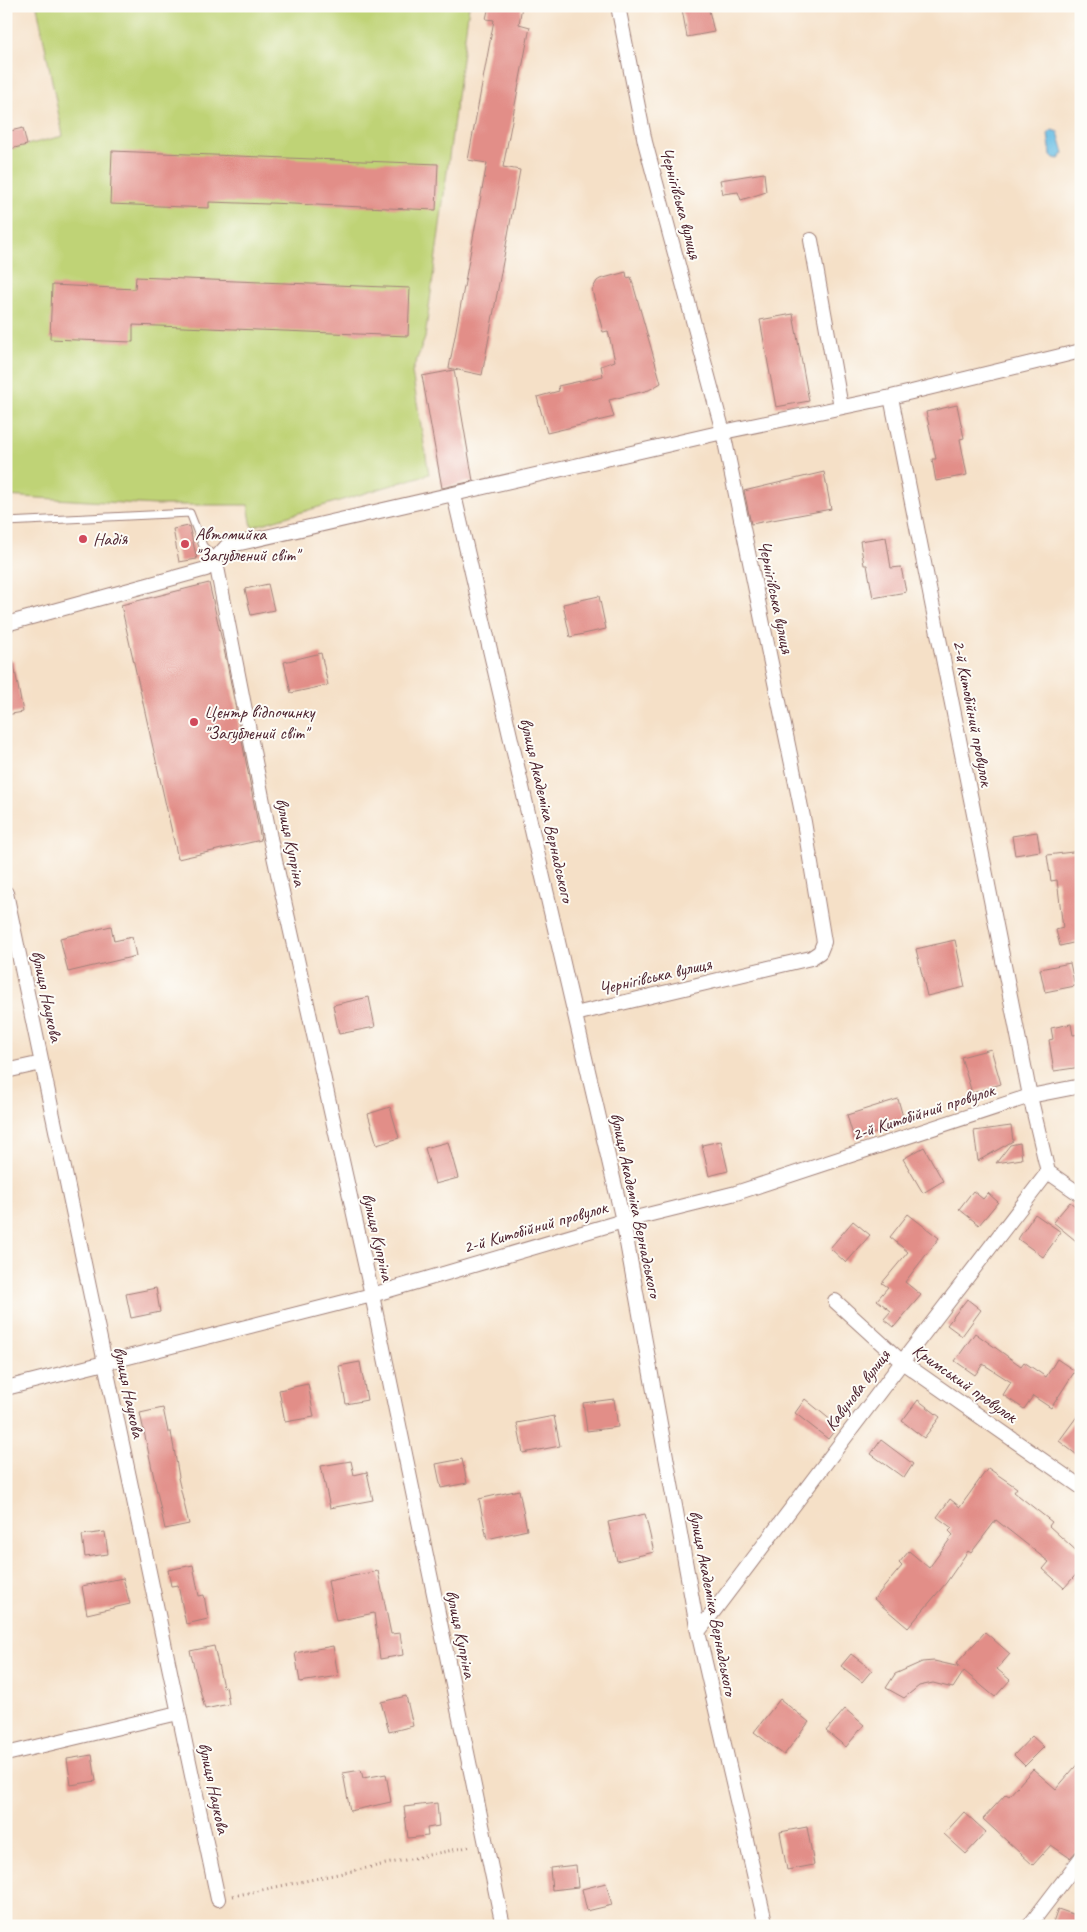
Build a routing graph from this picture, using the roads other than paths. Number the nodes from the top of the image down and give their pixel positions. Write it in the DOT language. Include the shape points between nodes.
graph roads {
  1 [pos="618,6"];
  2 [pos="811,240"];
  3 [pos="1081,351"];
  4 [pos="891,397"];
  5 [pos="841,407"];
  6 [pos="723,432"];
  7 [pos="454,495"];
  8 [pos="6,522"];
  9 [pos="215,557"];
  10 [pos="6,624"];
  11 [pos="6,893"];
  12 [pos="575,1014"];
  13 [pos="42,1063"];
  14 [pos="6,1071"];
  15 [pos="1081,1086"];
  16 [pos="1030,1096"];
  17 [pos="1048,1172"];
  18 [pos="1081,1195"];
  19 [pos="623,1221"];
  20 [pos="372,1294"];
  21 [pos="835,1301"];
  22 [pos="104,1362"];
  23 [pos="902,1362"];
  24 [pos="6,1388"];
  25 [pos="1081,1486"];
  26 [pos="698,1632"];
  27 [pos="178,1713"];
  28 [pos="6,1754"];
  29 [pos="1081,1858"];
  30 [pos="218,1899"];
  31 [pos="503,1926"];
  32 [pos="766,1926"];
  33 [pos="1029,1926"];
  1 -- 6 [label="street, Чернігівська вулиця" via="645,142"];
  2 -- 5 [label="street"];
  3 -- 4 [label="street"];
  4 -- 5 [label="street"];
  4 -- 16 [label="street, 2-й Китобійний провулок"];
  5 -- 6 [label="street"];
  6 -- 7 [label="street"];
  6 -- 12 [label="street, Чернігівська вулиця" via="804,822 824,942 812,958"];
  7 -- 9 [label="street" via="226,546"];
  7 -- 12 [label="street, вулиця Академіка Вернадського"];
  8 -- 9 [label="lane" via="190,513 202,546"];
  9 -- 10 [label="street" via="206,569"];
  9 -- 20 [label="street, вулиця Купріна" via="270,838"];
  11 -- 13 [label="street, вулиця Наукова"];
  12 -- 19 [label="street, вулиця Академіка Вернадського"];
  13 -- 14 [label="street"];
  13 -- 22 [label="street, вулиця Наукова"];
  15 -- 16 [label="street, 2-й Китобійний провулок"];
  16 -- 17 [label="street"];
  16 -- 19 [label="street, 2-й Китобійний провулок" via="736,1193"];
  17 -- 18 [label="street"];
  17 -- 23 [label="street, Кавунова вулиця"];
  19 -- 20 [label="street, 2-й Китобійний провулок"];
  19 -- 26 [label="street, вулиця Академіка Вернадського"];
  20 -- 22 [label="street, 2-й Китобійний провулок"];
  20 -- 31 [label="street, вулиця Купріна"];
  21 -- 23 [label="street, Кримський провулок"];
  22 -- 24 [label="street, 2-й Китобійний провулок"];
  22 -- 27 [label="street, вулиця Наукова"];
  23 -- 25 [label="street, Кримський провулок"];
  23 -- 26 [label="street, Кавунова вулиця"];
  26 -- 32 [label="street, вулиця Академіка Вернадського"];
  27 -- 28 [label="street"];
  27 -- 30 [label="street, вулиця Наукова"];
  29 -- 33 [label="street"];
}
